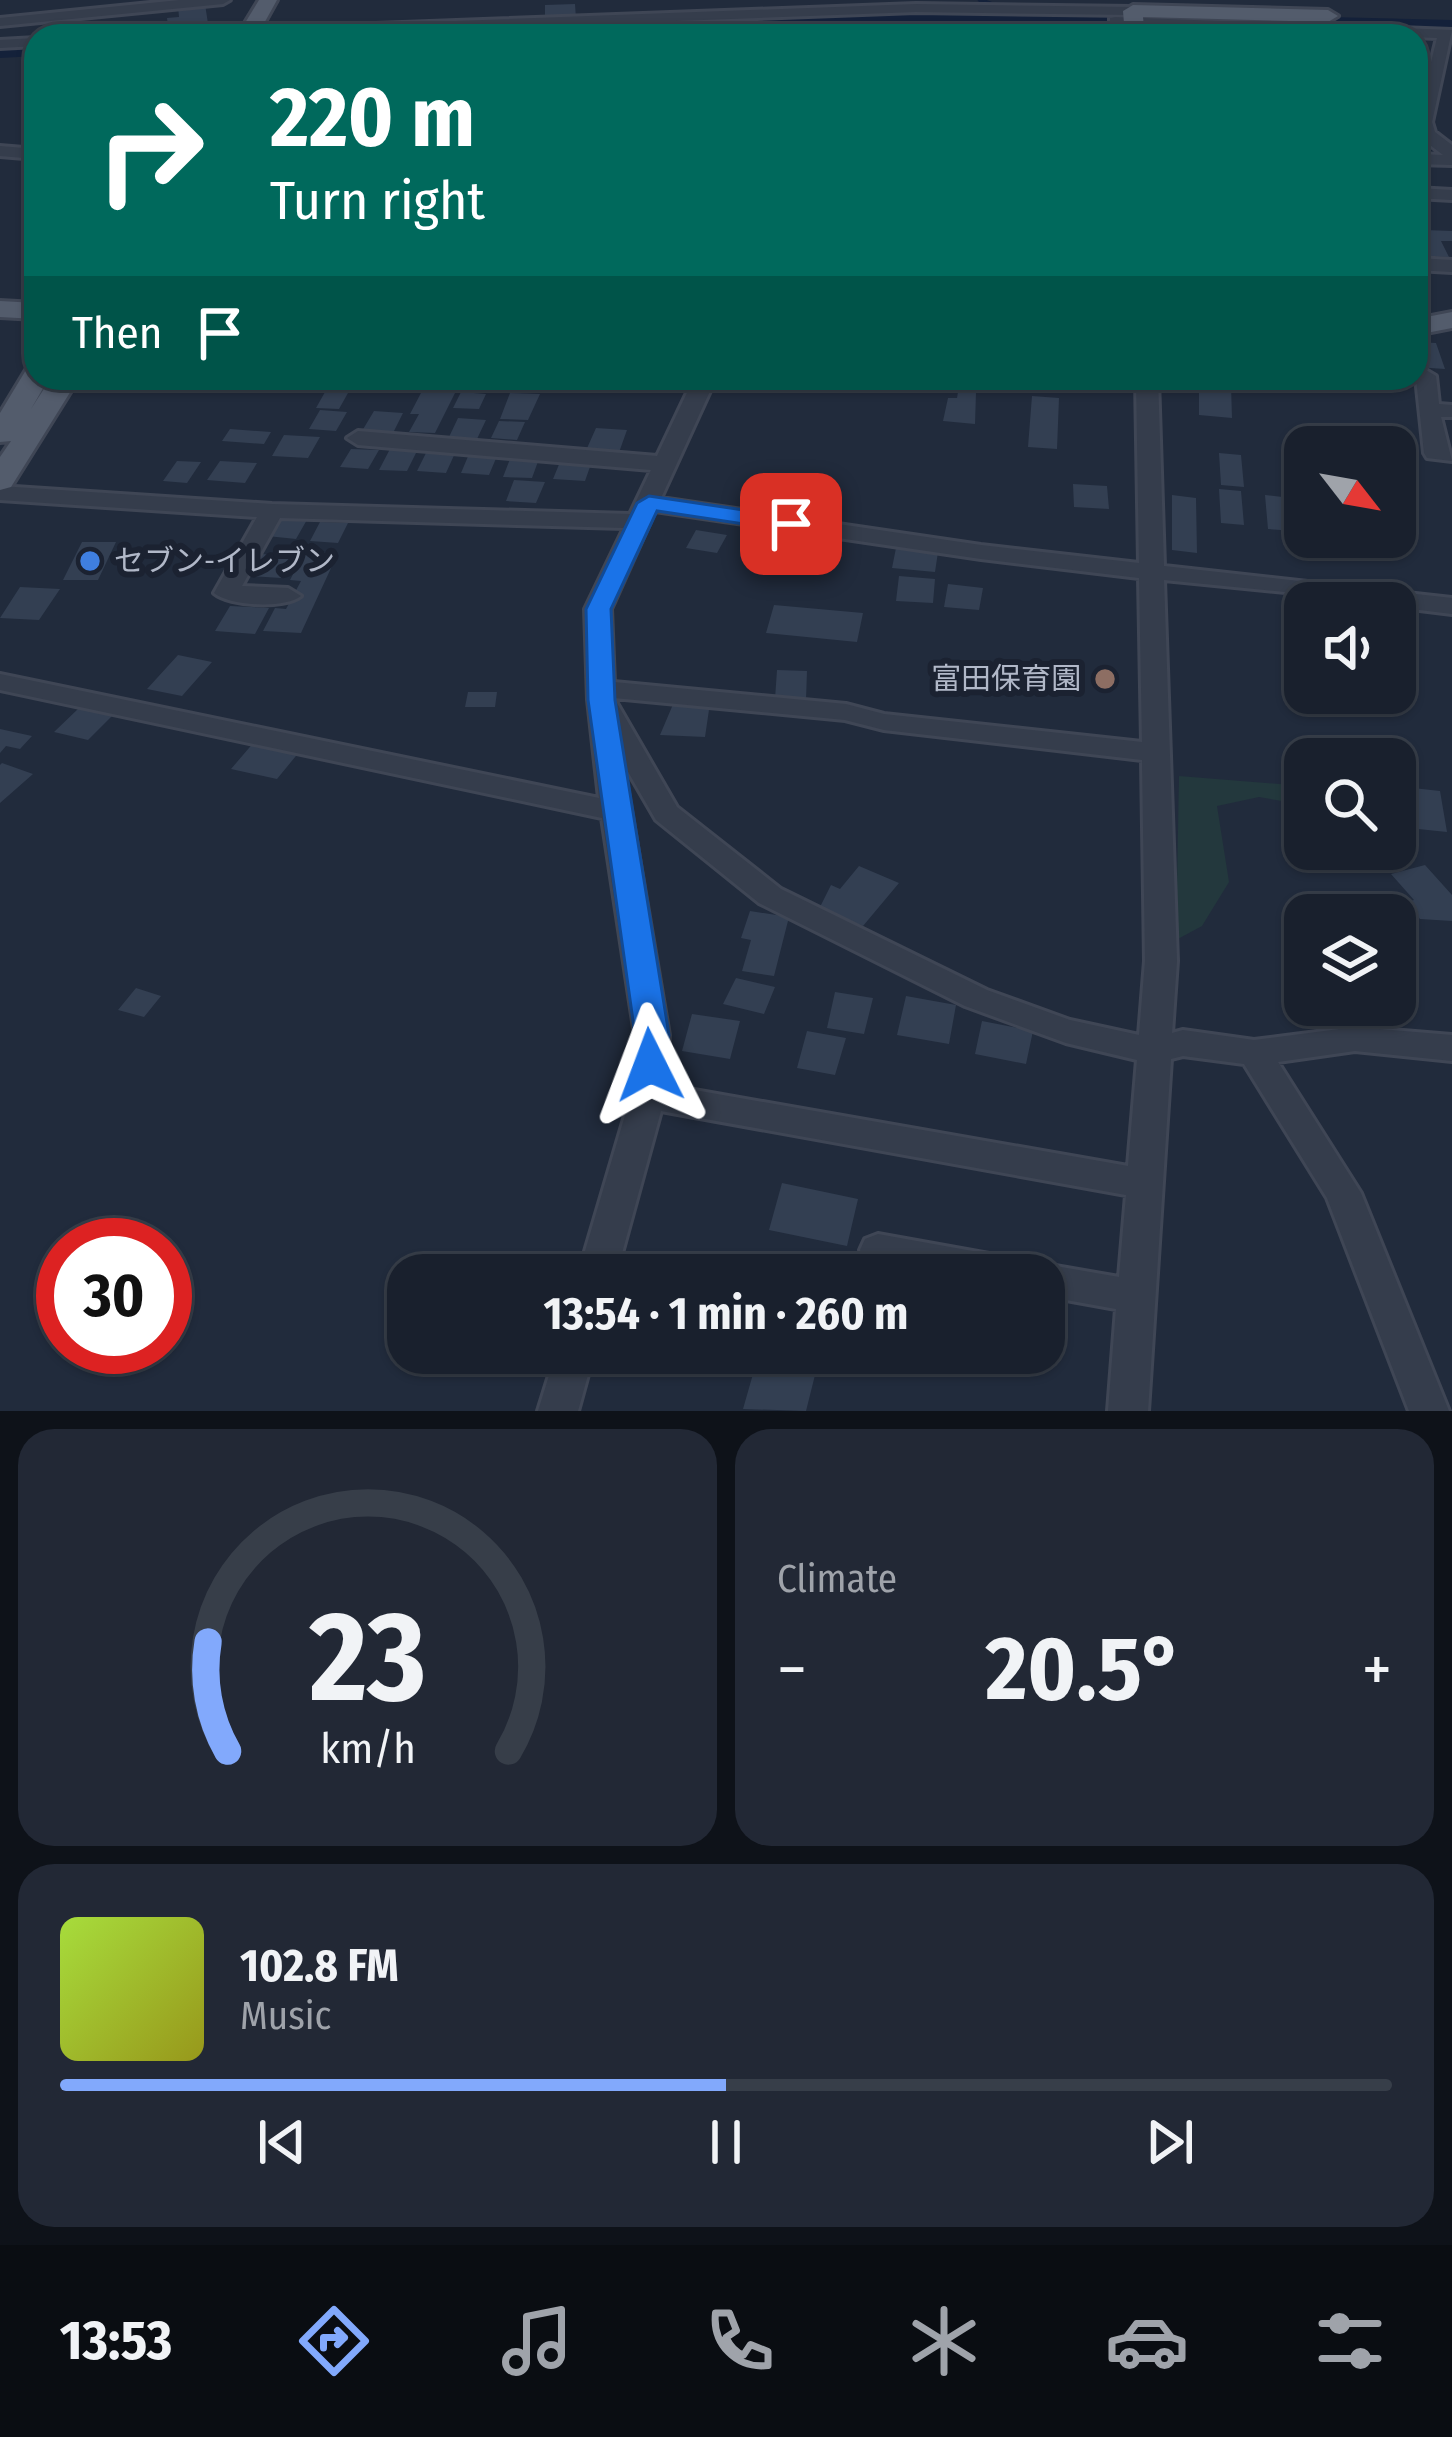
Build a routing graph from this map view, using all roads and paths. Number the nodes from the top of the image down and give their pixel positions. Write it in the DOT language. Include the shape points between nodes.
graph roads {
  1 [pos="223,0"];
  2 [pos="286,0"];
  3 [pos="751,0"];
  4 [pos="971,0"];
  5 [pos="1076,5"];
  6 [pos="995,8"];
  7 [pos="1324,8"];
  8 [pos="762,14"];
  9 [pos="829,20"];
  10 [pos="1134,20"];
  11 [pos="0,22"];
  12 [pos="266,24"];
  13 [pos="510,24"];
  14 [pos="743,24"];
  15 [pos="1260,24"];
  16 [pos="1416,24"];
  17 [pos="1450,30"];
  18 [pos="1428,98"];
  19 [pos="1428,127"];
  20 [pos="1452,156"];
  21 [pos="28,390"];
  22 [pos="57,390"];
  23 [pos="700,390"];
  24 [pos="1147,390"];
  25 [pos="1440,411"];
  26 [pos="0,437"];
  27 [pos="358,438"];
  28 [pos="1452,454"];
  29 [pos="666,464"];
  30 [pos="0,481"];
  31 [pos="0,493"];
  32 [pos="272,511"];
  33 [pos="644,512"];
  34 [pos="1152,571"];
  35 [pos="288,596"];
  36 [pos="1452,606"];
  37 [pos="0,682"];
  38 [pos="602,695"];
  39 [pos="1154,752"];
  40 [pos="615,811"];
  41 [pos="1452,1048"];
  42 [pos="1154,1052"];
  43 [pos="1254,1053"];
  44 [pos="648,1095"];
  45 [pos="1142,1183"];
  46 [pos="878,1250"];
  47 [pos="603,1254"];
  48 [pos="900,1254"];
  49 [pos="1065,1284"];
  50 [pos="1135,1296"];
  51 [pos="568,1374"];
  52 [pos="558,1411"];
  53 [pos="1128,1411"];
  54 [pos="1429,1411"];
  1 -- 11 [label="street"];
  2 -- 12 [label="main road"];
  3 -- 8 [label="street"];
  4 -- 6 [label="street"];
  5 -- 6 [label="street"];
  5 -- 10 [label="street"];
  6 -- 9 [label="street"];
  7 -- 10 [label="main road"];
  7 -- 16 [label="street"];
  8 -- 9 [label="street"];
  8 -- 13 [label="street"];
  9 -- 10 [label="street"];
  9 -- 14 [label="street"];
  10 -- 15 [label="street"];
  17 -- 18 [label="street"];
  19 -- 20 [label="street"];
  21 -- 26 [label="main road"];
  22 -- 30 [label="main road"];
  23 -- 29 [label="street"];
  24 -- 34 [label="street"];
  25 -- 28 [label="street" via="1435,453"];
  27 -- 29 [label="street"];
  29 -- 33 [label="street"];
  31 -- 32 [label="street"];
  32 -- 33 [label="street"];
  32 -- 35 [label="street" via="226,593"];
  33 -- 34 [label="street"];
  33 -- 38 [label="street" via="598,609"];
  34 -- 36 [label="street"];
  34 -- 39 [label="street"];
  37 -- 40 [label="street"];
  38 -- 39 [label="street" via="846,712"];
  38 -- 40 [label="street"];
  38 -- 42 [label="street" via="666,813 770,896 976,998"];
  39 -- 42 [label="street" via="1161,961"];
  40 -- 44 [label="street" via="652,1035"];
  41 -- 43 [label="street" via="1355,1039"];
  42 -- 43 [label="street" via="1183,1043"];
  42 -- 45 [label="street"];
  43 -- 54 [label="street" via="1343,1192"];
  44 -- 45 [label="street"];
  44 -- 47 [label="street"];
  45 -- 50 [label="street"];
  46 -- 48 [label="street"];
  49 -- 50 [label="street"];
  50 -- 53 [label="street"];
  51 -- 52 [label="street"];
}
